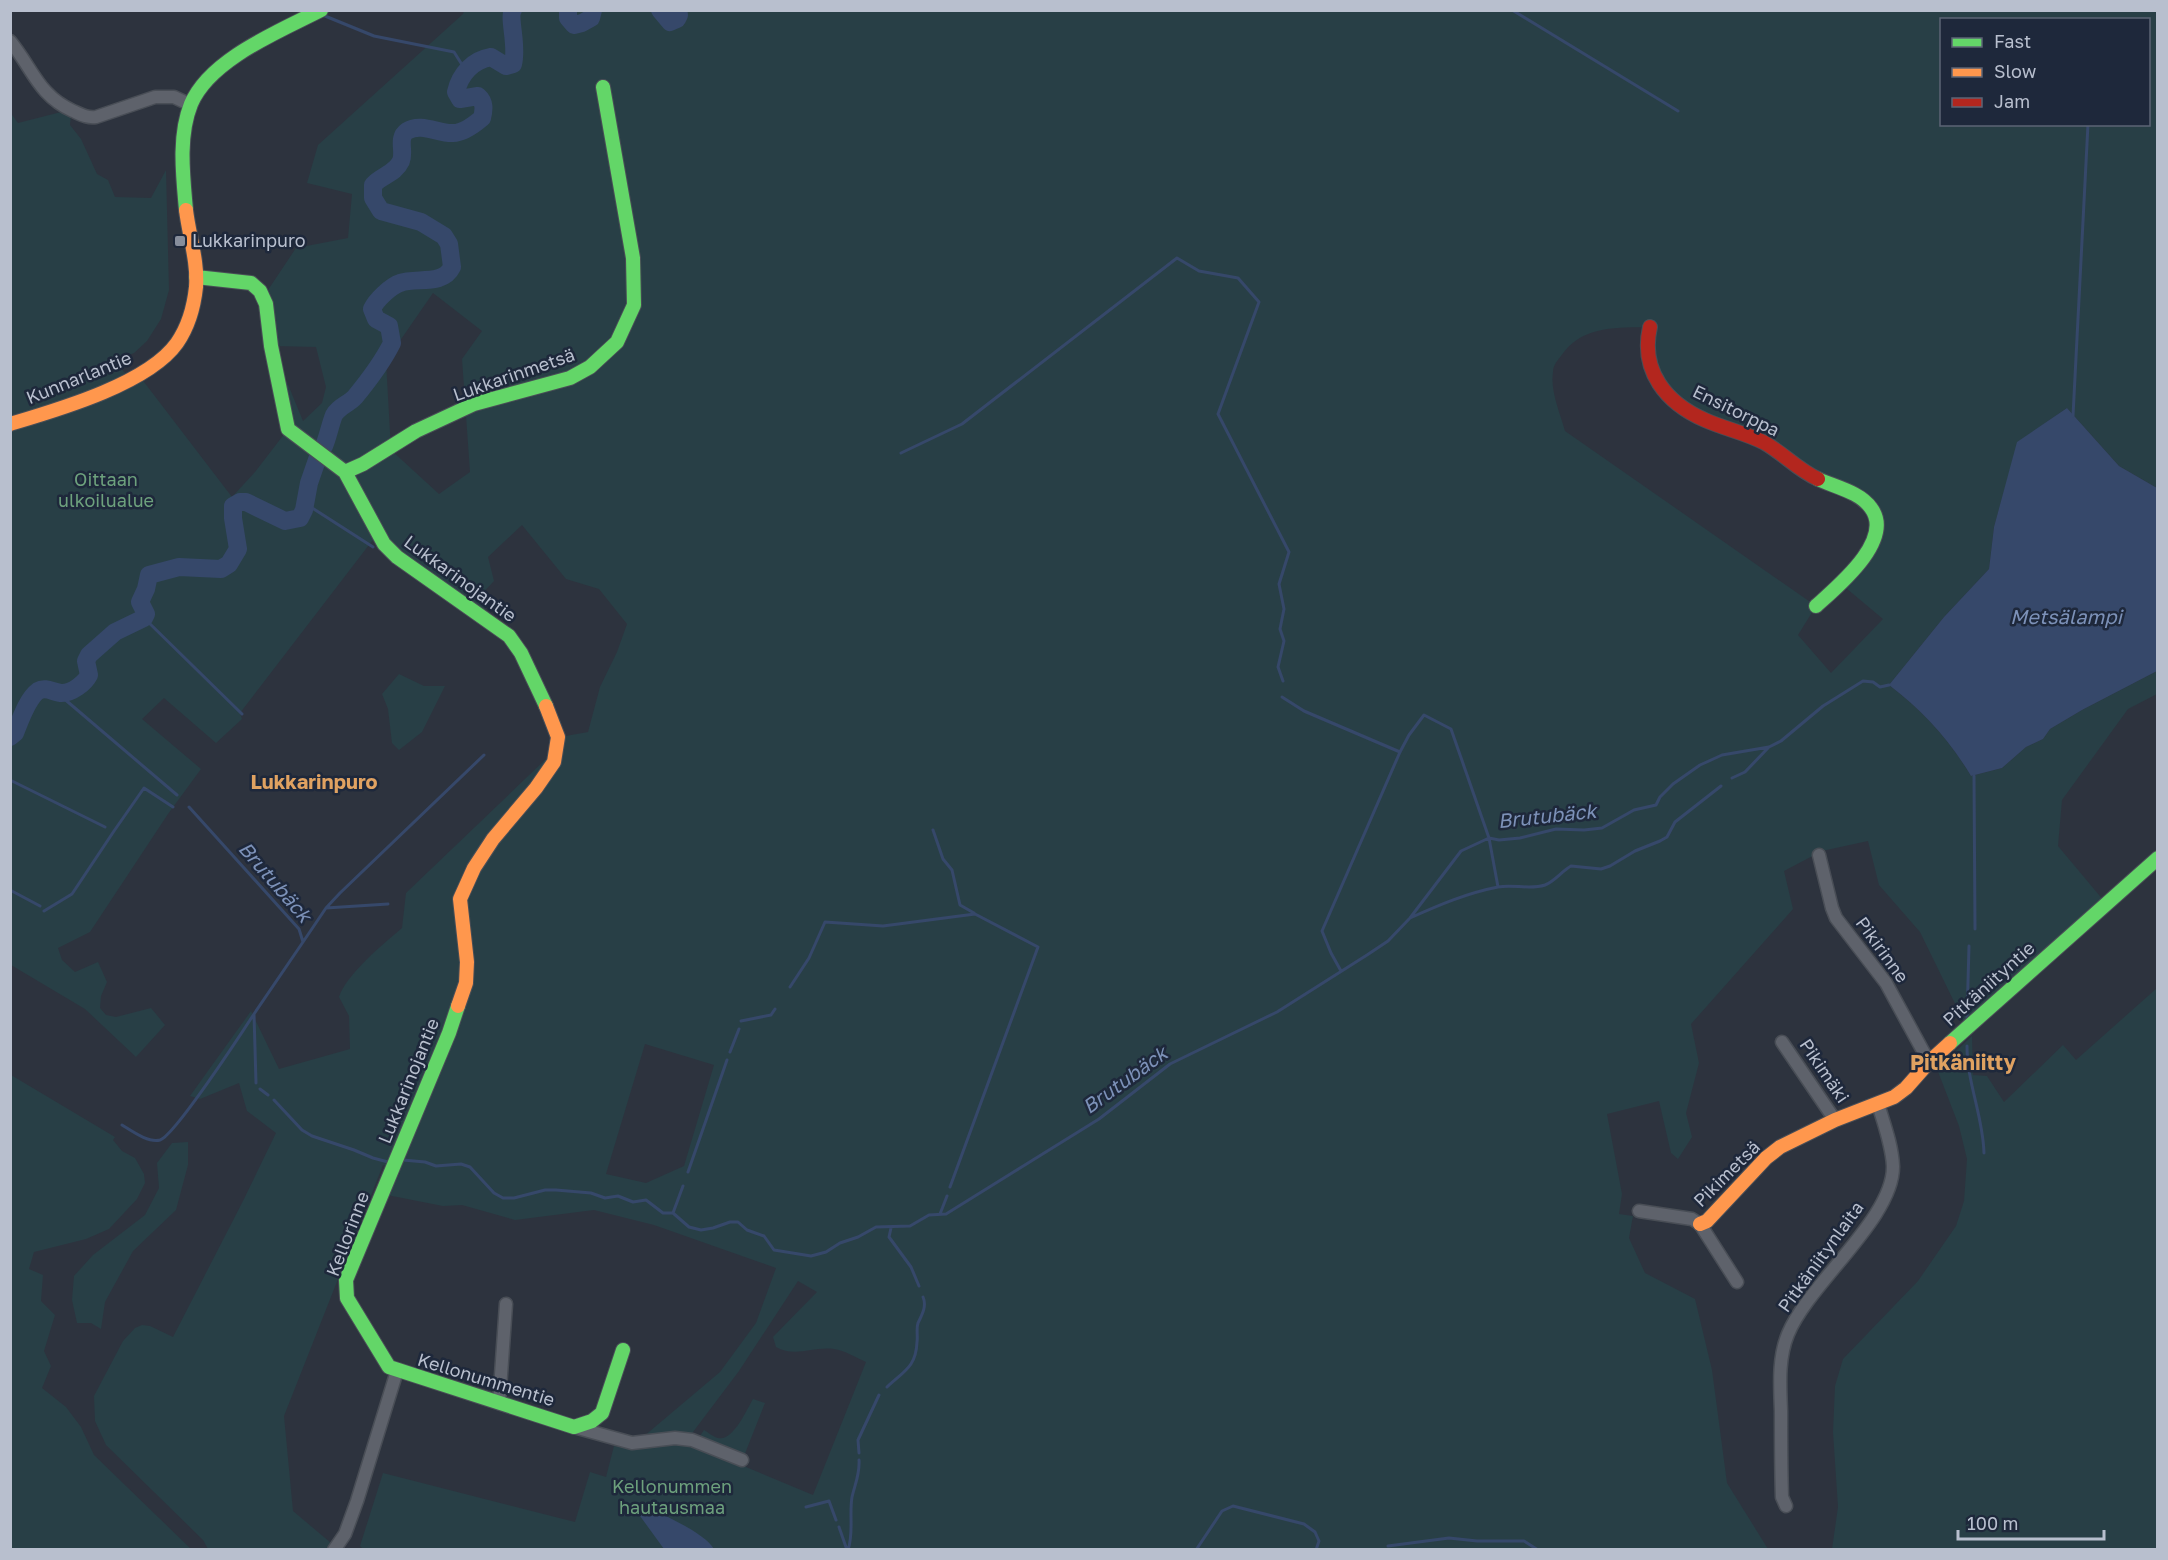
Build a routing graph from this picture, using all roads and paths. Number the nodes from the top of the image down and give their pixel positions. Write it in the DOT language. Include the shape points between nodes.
graph roads {
  1 [pos="321,10"];
  2 [pos="10,41"];
  3 [pos="603,87"];
  4 [pos="191,105"];
  5 [pos="196,277"];
  6 [pos="1650,327"];
  7 [pos="10,424"];
  8 [pos="345,472"];
  9 [pos="1816,606"];
  10 [pos="1819,855"];
  11 [pos="2157,858"];
  12 [pos="1782,1042"];
  13 [pos="1929,1062"];
  14 [pos="1878,1104"];
  15 [pos="1835,1120"];
  16 [pos="393,1167"];
  17 [pos="1639,1211"];
  18 [pos="1700,1224"];
  19 [pos="1737,1282"];
  20 [pos="506,1304"];
  21 [pos="622,1350"];
  22 [pos="397,1371"];
  23 [pos="499,1403"];
  24 [pos="574,1427"];
  25 [pos="742,1460"];
  26 [pos="1786,1506"];
  27 [pos="334,1550"];
  1 -- 4 [label="street, Kunnarlantie" via="267,38 220,69"];
  2 -- 4 [label="street" via="42,88 58,104 88,118 155,97 174,97"];
  3 -- 8 [label="street, Lukkarinmetsä" via="633,258 634,305 617,342 590,368 570,378 474,404"];
  4 -- 5 [label="street, Kunnarlantie" via="183,141 183,171"];
  5 -- 7 [label="street, Kunnarlantie" via="186,327 164,358 113,387"];
  5 -- 8 [label="street, Lukkarinojantie" via="251,283 260,291 266,304 288,429"];
  6 -- 9 [label="street, Ensitorppa" via="1649,362 1655,380 1667,394 1703,419 1763,442 1806,473 1860,499 1872,509 1876,533 1870,548"];
  8 -- 16 [label="street, Lukkarinojantie" via="384,544 509,636 526,664 558,737 554,762 493,839 460,898 466,983"];
  10 -- 13 [label="street, Pikirinne" via="1836,918 1886,982"];
  11 -- 13 [label="street, Pitkäniityntie"];
  12 -- 15 [label="street, Pikimäki"];
  13 -- 14 [label="street, Pitkäniityntie" via="1906,1088"];
  14 -- 15 [label="street, Pitkäniityntie"];
  14 -- 26 [label="street, Pitkäniitynlaita" via="1890,1144 1891,1184 1874,1216 1788,1334 1780,1370 1782,1497"];
  15 -- 18 [label="street, Pikimetsä" via="1794,1139 1766,1158"];
  16 -- 22 [label="street, Kellorinne" via="345,1289 384,1360"];
  17 -- 18 [label="street, Pikimetsä" via="1692,1219"];
  18 -- 19 [label="street"];
  20 -- 23 [label="street"];
  21 -- 24 [label="street" via="602,1413"];
  22 -- 23 [label="street, Kellonummentie"];
  22 -- 27 [label="street, Kellonummentie" via="357,1501 345,1534"];
  23 -- 24 [label="street, Kellonummentie"];
  24 -- 25 [label="street, Kellonummentie" via="632,1443 692,1440"];
}
